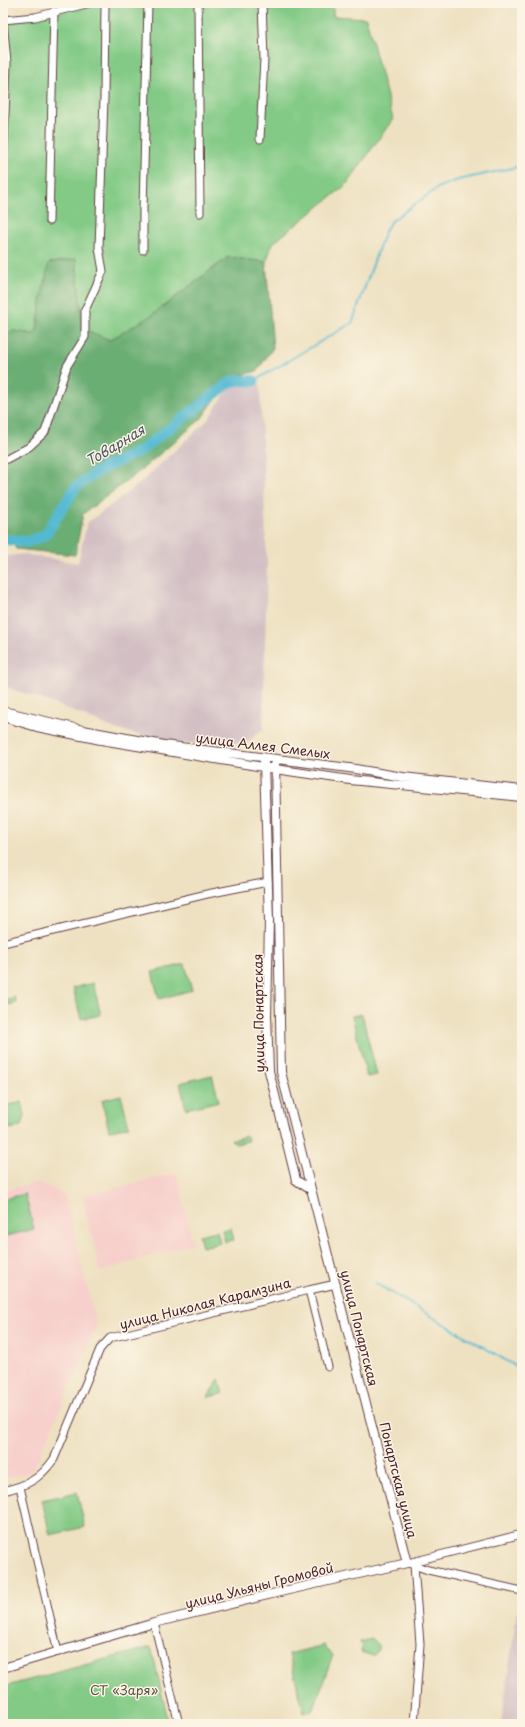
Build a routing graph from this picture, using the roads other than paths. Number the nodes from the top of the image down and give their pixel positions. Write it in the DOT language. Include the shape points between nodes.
graph roads {
  1 [pos="3,3"];
  2 [pos="90,3"];
  3 [pos="105,3"];
  4 [pos="148,3"];
  5 [pos="198,3"];
  6 [pos="262,3"];
  7 [pos="3,9"];
  8 [pos="54,11"];
  9 [pos="3,20"];
  10 [pos="260,140"];
  11 [pos="3,167"];
  12 [pos="200,213"];
  13 [pos="49,221"];
  14 [pos="143,250"];
  15 [pos="3,461"];
  16 [pos="3,711"];
  17 [pos="3,717"];
  18 [pos="264,757"];
  19 [pos="275,759"];
  20 [pos="265,767"];
  21 [pos="275,769"];
  22 [pos="522,790"];
  23 [pos="522,796"];
  24 [pos="268,882"];
  25 [pos="269,921"];
  26 [pos="279,921"];
  27 [pos="3,943"];
  28 [pos="308,1176"];
  29 [pos="296,1180"];
  30 [pos="311,1190"];
  31 [pos="336,1284"];
  32 [pos="309,1290"];
  33 [pos="328,1367"];
  34 [pos="367,1403"];
  35 [pos="20,1487"];
  36 [pos="3,1491"];
  37 [pos="522,1534"];
  38 [pos="410,1564"];
  39 [pos="522,1590"];
  40 [pos="154,1623"];
  41 [pos="58,1652"];
  42 [pos="3,1668"];
  43 [pos="179,1724"];
  44 [pos="414,1724"];
  1 -- 7 [label="street"];
  2 -- 8 [label="street"];
  3 -- 15 [label="street" via="99,248 103,271 85,310 85,337 67,366 45,432 29,447"];
  4 -- 14 [label="street"];
  5 -- 12 [label="street"];
  6 -- 10 [label="street" via="264,58"];
  8 -- 9 [label="street" via="24,19"];
  8 -- 13 [label="street"];
  9 -- 11 [label="street" via="7,64"];
  16 -- 18 [label="main road, улица Аллея Смелых" via="111,736"];
  17 -- 20 [label="main road" via="101,740"];
  18 -- 19 [label="main road, улица Аллея Смелых"];
  18 -- 20 [label="main road, улица Понартская"];
  19 -- 21 [label="main road, улица Понартская"];
  19 -- 22 [label="main road, улица Аллея Смелых"];
  20 -- 21 [label="main road"];
  20 -- 24 [label="main road, улица Понартская"];
  21 -- 23 [label="main road" via="350,780"];
  21 -- 26 [label="main road, улица Понартская"];
  24 -- 25 [label="main road, улица Понартская"];
  24 -- 27 [label="street"];
  25 -- 26 [label="main road"];
  25 -- 29 [label="main road, улица Понартская" via="269,1071"];
  26 -- 28 [label="main road, улица Понартская" via="281,1072"];
  28 -- 29 [label="main road"];
  28 -- 30 [label="main road, улица Понартская"];
  29 -- 30 [label="main road"];
  30 -- 31 [label="main road, улица Понартская"];
  31 -- 32 [label="street"];
  31 -- 34 [label="main road, улица Понартская"];
  32 -- 33 [label="street, улица Николая Карамзина"];
  32 -- 35 [label="street, улица Николая Карамзина" via="110,1338 100,1349 54,1459 41,1475"];
  34 -- 38 [label="main road, Понартская улица"];
  35 -- 36 [label="street, улица Николая Карамзина"];
  35 -- 41 [label="street"];
  37 -- 38 [label="street"];
  38 -- 39 [label="street"];
  38 -- 40 [label="main road, улица Ульяны Громовой"];
  38 -- 44 [label="street, Понартская улица" via="420,1644"];
  40 -- 41 [label="main road, улица Ульяны Громовой"];
  40 -- 43 [label="street"];
  41 -- 42 [label="main road, улица Ульяны Громовой"];
}
